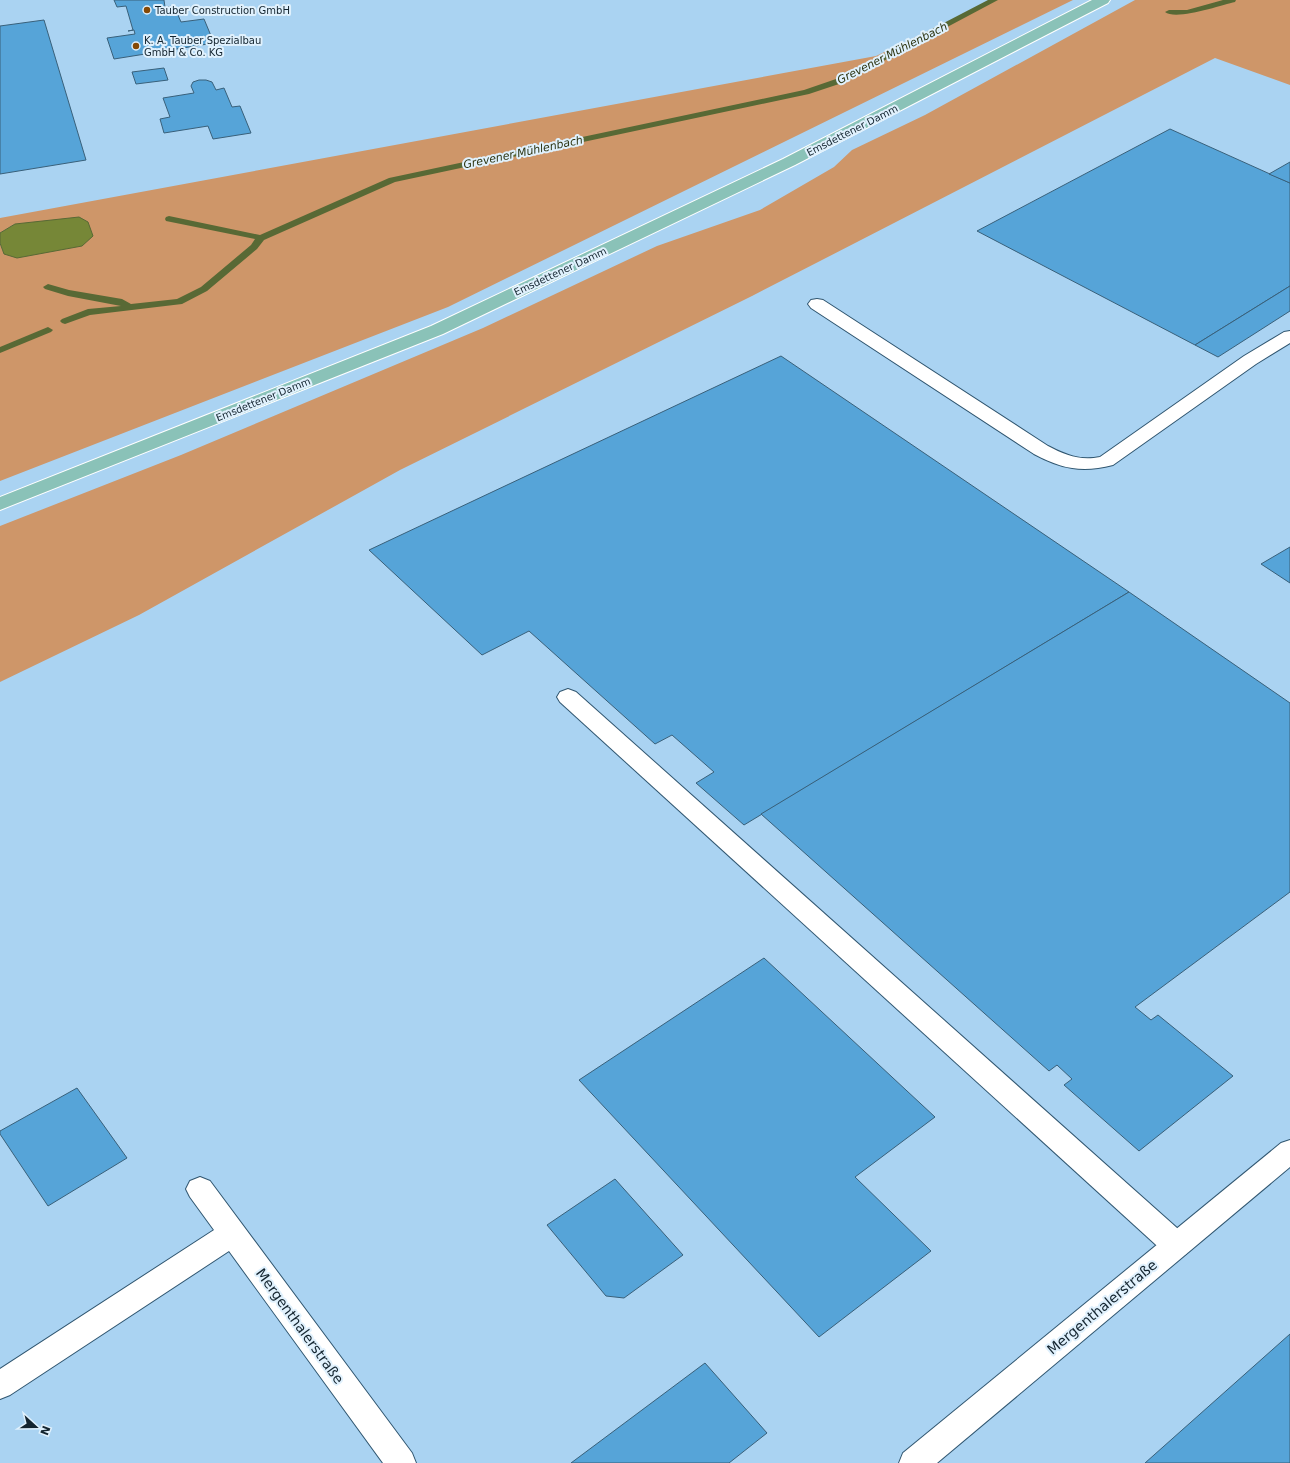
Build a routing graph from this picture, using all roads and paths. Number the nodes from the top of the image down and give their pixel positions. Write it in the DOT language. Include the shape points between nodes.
graph roads {
  1 [pos="1103,0"];
  2 [pos="818,304"];
  3 [pos="1290,336"];
  4 [pos="0,504"];
  5 [pos="568,697"];
  6 [pos="1290,1151"];
  7 [pos="200,1189"];
  8 [pos="232,1234"];
  9 [pos="1176,1245"];
  10 [pos="0,1385"];
  11 [pos="401,1463"];
  12 [pos="914,1463"];
  1 -- 4 [label="main road, Emsdettener Damm" via="789,162 437,330"];
  2 -- 3 [label="street" via="1041,450 1076,465 1092,465 1106,461 1250,360"];
  5 -- 9 [label="street"];
  6 -- 9 [label="street, Mergenthalerstraße"];
  7 -- 8 [label="street, Mergenthalerstraße"];
  8 -- 10 [label="street"];
  8 -- 11 [label="street, Mergenthalerstraße"];
  9 -- 12 [label="street, Mergenthalerstraße"];
}
